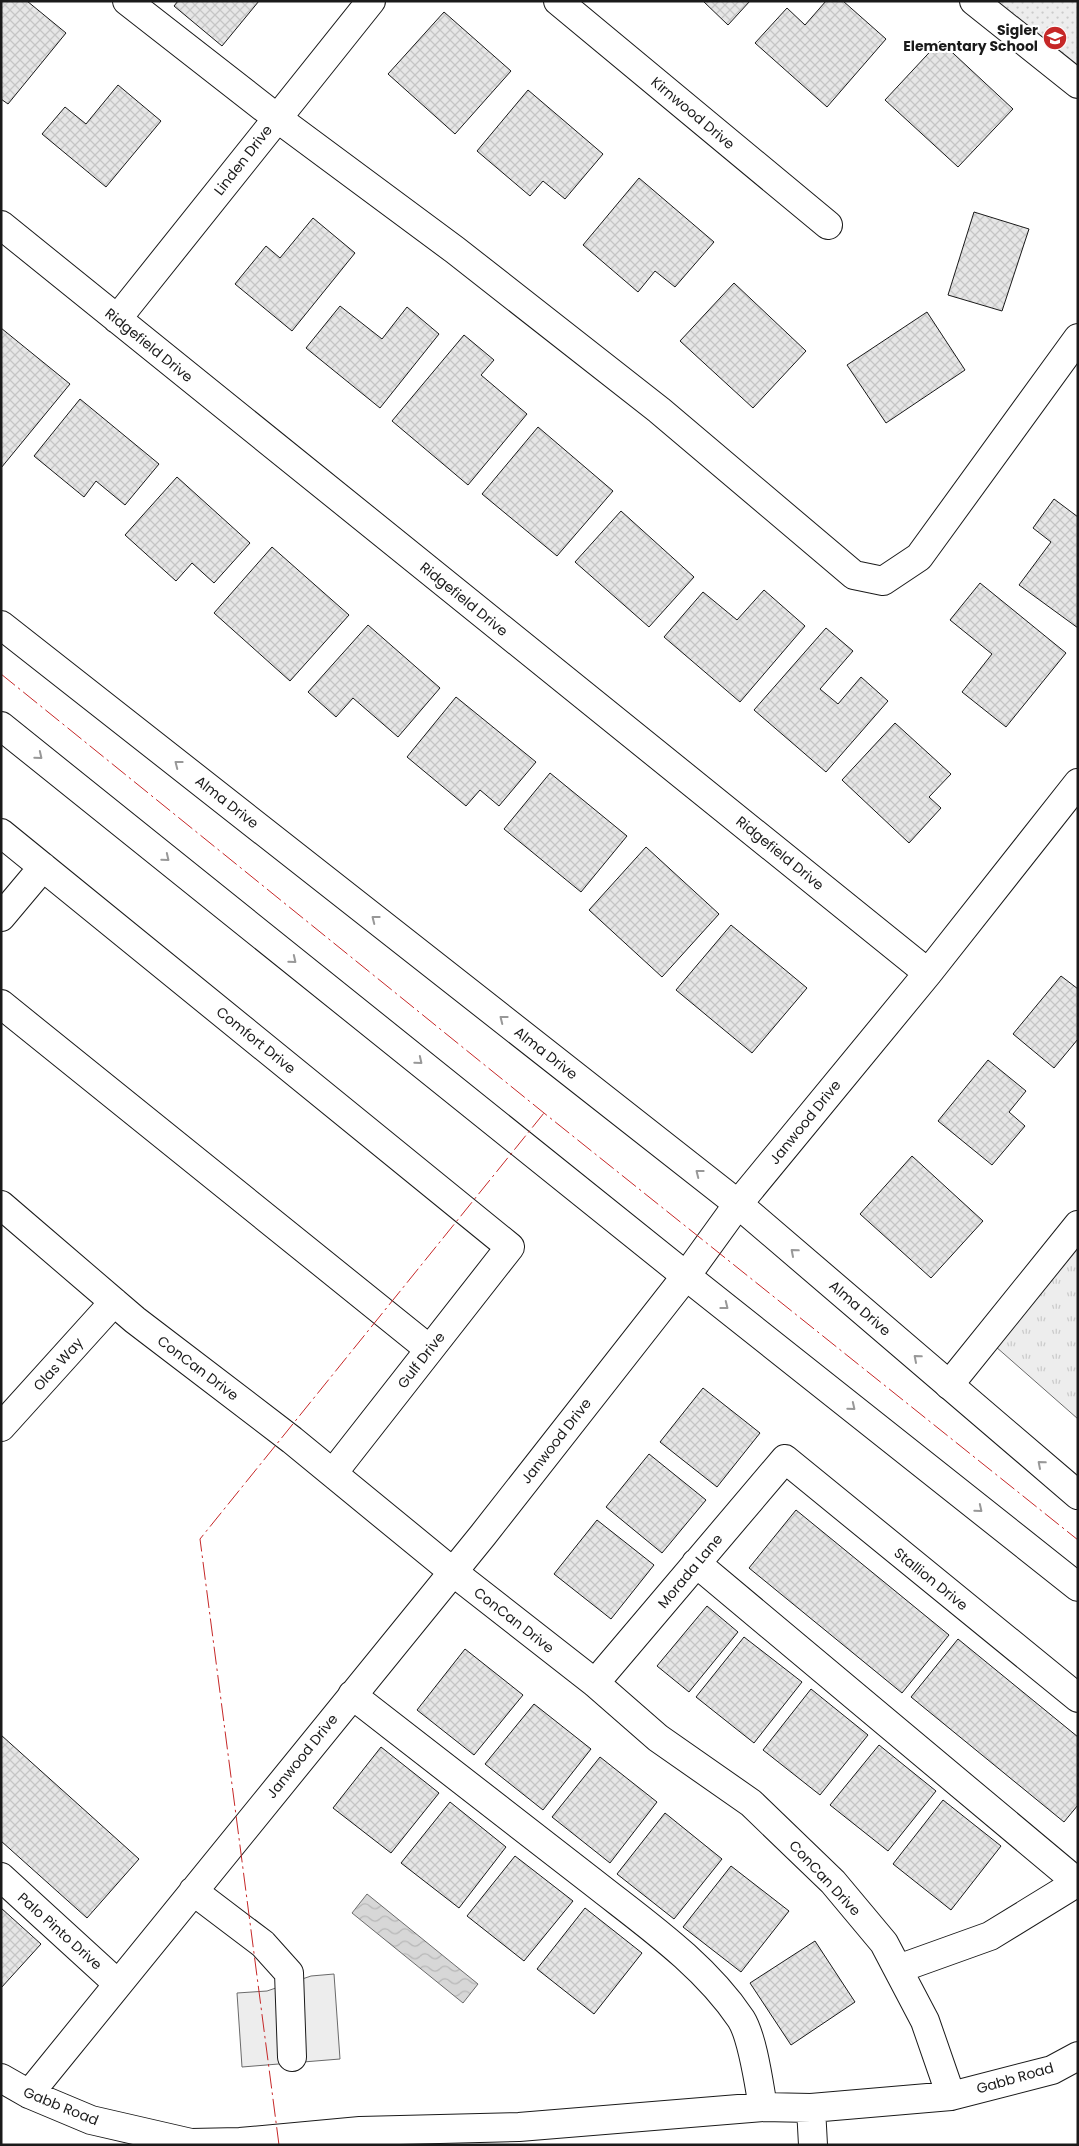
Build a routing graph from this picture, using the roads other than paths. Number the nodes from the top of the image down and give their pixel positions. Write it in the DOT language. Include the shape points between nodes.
graph roads {
  1 [pos="128,1"];
  2 [pos="371,1"];
  3 [pos="558,1"];
  4 [pos="974,1"];
  5 [pos="1078,84"];
  6 [pos="276,118"];
  7 [pos="828,225"];
  8 [pos="1,226"];
  9 [pos="117,319"];
  10 [pos="1078,338"];
  11 [pos="1,625"];
  12 [pos="1,726"];
  13 [pos="1078,783"];
  14 [pos="1,833"];
  15 [pos="42,866"];
  16 [pos="1,917"];
  17 [pos="928,972"];
  18 [pos="1,1004"];
  19 [pos="738,1204"];
  20 [pos="1,1205"];
  21 [pos="1078,1225"];
  22 [pos="510,1247"];
  23 [pos="686,1276"];
  24 [pos="114,1302"];
  25 [pos="429,1350"];
  26 [pos="949,1385"];
  27 [pos="1,1427"];
  28 [pos="785,1459"];
  29 [pos="333,1473"];
  30 [pos="1078,1495"];
  31 [pos="696,1563"];
  32 [pos="453,1572"];
  33 [pos="1078,1587"];
  34 [pos="594,1683"];
  35 [pos="352,1695"];
  36 [pos="1078,1698"];
  37 [pos="1,1877"];
  38 [pos="1078,1882"];
  39 [pos="193,1891"];
  40 [pos="898,1969"];
  41 [pos="118,1984"];
  42 [pos="1078,2056"];
  43 [pos="292,2057"];
  44 [pos="1,2078"];
  45 [pos="29,2094"];
  46 [pos="951,2096"];
  47 [pos="764,2107"];
  48 [pos="811,2108"];
  49 [pos="361,2138"];
  50 [pos="191,2144"];
  51 [pos="813,2145"];
  1 -- 6 [label="street"];
  2 -- 6 [label="street, Linden Drive"];
  3 -- 7 [label="street, Kirnwood Drive"];
  4 -- 5 [label="street"];
  6 -- 9 [label="street, Linden Drive"];
  6 -- 10 [label="street" via="454,250 659,410 854,574 883,581 919,557"];
  8 -- 9 [label="street, Ridgefield Drive"];
  9 -- 17 [label="street, Ridgefield Drive"];
  19 -- 11 [label="street, Alma Drive, one-way"];
  12 -- 23 [label="street, one-way"];
  13 -- 17 [label="street, Janwood Drive"];
  14 -- 15 [label="street, Comfort Drive"];
  15 -- 16 [label="street"];
  15 -- 22 [label="street, Comfort Drive"];
  17 -- 19 [label="street, Janwood Drive"];
  18 -- 25 [label="street"];
  19 -- 23 [label="street, Janwood Drive"];
  26 -- 19 [label="street, Alma Drive, one-way"];
  20 -- 24 [label="street, ConCan Drive"];
  21 -- 26 [label="street"];
  22 -- 25 [label="street, Gulf Drive"];
  23 -- 32 [label="street, Janwood Drive"];
  23 -- 33 [label="street, one-way"];
  24 -- 27 [label="street, Olas Way"];
  24 -- 29 [label="street, ConCan Drive"];
  25 -- 29 [label="street, Gulf Drive"];
  30 -- 26 [label="street, Alma Drive, one-way"];
  28 -- 31 [label="street, Morada Lane"];
  28 -- 36 [label="street, Stallion Drive"];
  29 -- 32 [label="street, ConCan Drive"];
  31 -- 34 [label="street, Morada Lane"];
  31 -- 38 [label="street"];
  32 -- 34 [label="street, ConCan Drive"];
  32 -- 35 [label="street, Janwood Drive"];
  34 -- 40 [label="street, ConCan Drive" via="658,1738 751,1803 833,1882 884,1943"];
  35 -- 39 [label="street, Janwood Drive"];
  35 -- 47 [label="street" via="658,1934 713,1984 742,2021"];
  37 -- 41 [label="street, Palo Pinto Drive"];
  38 -- 40 [label="street" via="990,1936"];
  39 -- 41 [label="street, Janwood Drive"];
  39 -- 43 [label="street" via="263,1944 289,1973"];
  40 -- 46 [label="street, ConCan Drive" via="925,2021"];
  41 -- 45 [label="street, Janwood Drive"];
  42 -- 46 [label="street, Gabb Road" via="1052,2070"];
  44 -- 45 [label="street, Gabb Road"];
  45 -- 50 [label="street, Gabb Road" via="91,2120"];
  46 -- 48 [label="street, Gabb Road"];
  47 -- 48 [label="street, Gabb Road"];
  47 -- 49 [label="street, Gabb Road"];
  48 -- 51 [label="street"];
  49 -- 50 [label="street, Gabb Road"];
}
